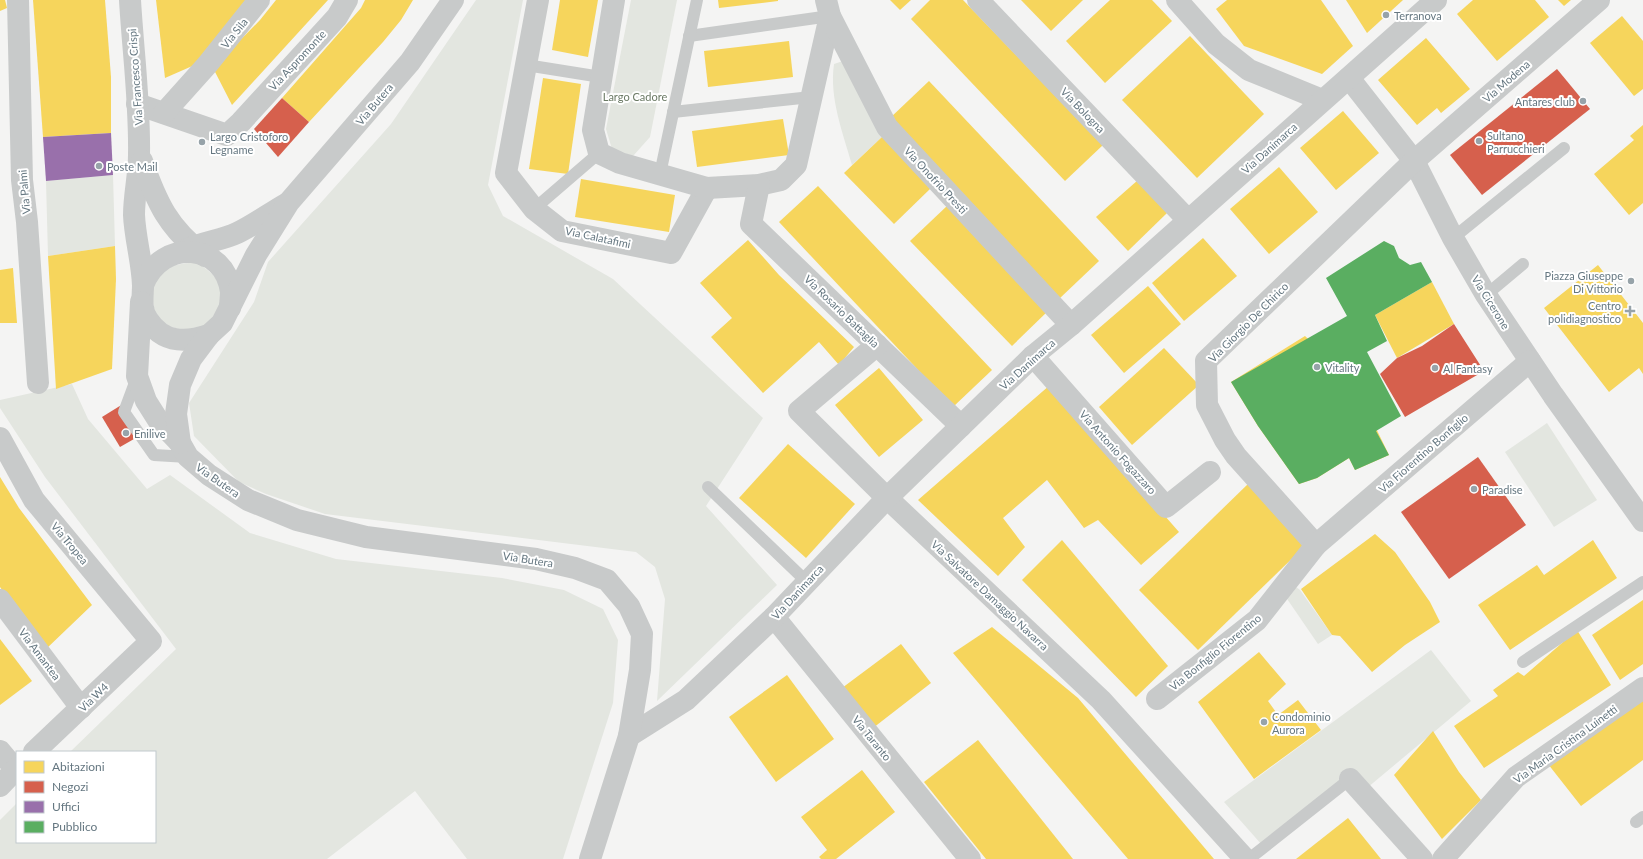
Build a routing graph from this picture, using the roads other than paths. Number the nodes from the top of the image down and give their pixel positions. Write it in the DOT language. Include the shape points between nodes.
graph roads {
  1 [pos="18,0"];
  2 [pos="130,0"];
  3 [pos="259,0"];
  4 [pos="347,0"];
  5 [pos="453,0"];
  6 [pos="538,0"];
  7 [pos="614,0"];
  8 [pos="697,0"];
  9 [pos="978,0"];
  10 [pos="1176,0"];
  11 [pos="1436,0"];
  12 [pos="1599,0"];
  13 [pos="828,8"];
  14 [pos="689,36"];
  15 [pos="526,65"];
  16 [pos="601,77"];
  17 [pos="1349,78"];
  18 [pos="811,97"];
  19 [pos="1322,100"];
  20 [pos="137,104"];
  21 [pos="673,112"];
  22 [pos="164,113"];
  23 [pos="1564,148"];
  24 [pos="599,153"];
  25 [pos="139,155"];
  26 [pos="1414,161"];
  27 [pos="660,174"];
  28 [pos="759,185"];
  29 [pos="708,188"];
  30 [pos="289,202"];
  31 [pos="534,209"];
  32 [pos="1188,220"];
  33 [pos="1453,238"];
  34 [pos="192,252"];
  35 [pos="1523,264"];
  36 [pos="142,294"];
  37 [pos="1486,294"];
  38 [pos="230,308"];
  39 [pos="1071,325"];
  40 [pos="209,335"];
  41 [pos="877,345"];
  42 [pos="1033,356"];
  43 [pos="1530,361"];
  44 [pos="38,383"];
  45 [pos="961,426"];
  46 [pos="0,438"];
  47 [pos="184,450"];
  48 [pos="1210,472"];
  49 [pos="708,487"];
  50 [pos="887,498"];
  51 [pos="1642,517"];
  52 [pos="1316,545"];
  53 [pos="806,581"];
  54 [pos="1643,582"];
  55 [pos="0,600"];
  56 [pos="774,617"];
  57 [pos="151,641"];
  58 [pos="1523,662"];
  59 [pos="1643,688"];
  60 [pos="1157,699"];
  61 [pos="81,708"];
  62 [pos="628,736"];
  63 [pos="0,751"];
  64 [pos="35,751"];
  65 [pos="16,769"];
  66 [pos="1350,780"];
  67 [pos="0,786"];
  68 [pos="590,859"];
  69 [pos="970,859"];
  70 [pos="1245,859"];
  71 [pos="1249,859"];
  72 [pos="1422,859"];
  73 [pos="1443,859"];
  1 -- 44 [label="street, Via Palmi" via="22,180"];
  2 -- 20 [label="street, Via Francesco Crispi"];
  3 -- 22 [label="street, Via Sila" via="207,65"];
  4 -- 22 [label="street, Via Aspromonte" via="337,17 227,134"];
  5 -- 30 [label="street, Via Butera" via="410,62"];
  6 -- 15 [label="street, Via Calatafimi"];
  7 -- 16 [label="street"];
  8 -- 14 [label="lane"];
  9 -- 32 [label="street, Via Bologna"];
  10 -- 19 [label="street" via="1216,44 1249,70"];
  11 -- 17 [label="street, Via Danimarca"];
  12 -- 26 [label="street, Via Modena"];
  13 -- 14 [label="lane"];
  13 -- 18 [label="street"];
  13 -- 39 [label="street, Via Onofrio Presti" via="887,127"];
  14 -- 21 [label="lane"];
  15 -- 16 [label="lane"];
  15 -- 31 [label="street, Via Calatafimi" via="506,173"];
  16 -- 24 [label="street" via="593,130"];
  17 -- 19 [label="street, Via Danimarca"];
  17 -- 26 [label="street, Via Cicerone"];
  18 -- 21 [label="lane"];
  18 -- 28 [label="street" via="796,165 781,180"];
  19 -- 32 [label="street, Via Danimarca"];
  20 -- 22 [label="street"];
  20 -- 25 [label="street, Via Francesco Crispi"];
  21 -- 27 [label="lane"];
  23 -- 33 [label="lane"];
  24 -- 27 [label="street" via="620,163"];
  24 -- 31 [label="lane"];
  25 -- 34 [label="street" via="153,193 167,220"];
  25 -- 36 [label="street" via="134,216"];
  26 -- 33 [label="street, Via Cicerone"];
  26 -- 52 [label="street, Via Giorgio De Chirico" via="1206,361 1207,405 1224,440"];
  27 -- 29 [label="street"];
  28 -- 29 [label="street"];
  28 -- 41 [label="street, Via Rosario Battaglia" via="751,224"];
  29 -- 31 [label="street, Via Calatafimi" via="671,252 562,230"];
  30 -- 34 [label="street" via="239,232"];
  30 -- 38 [label="street" via="256,255"];
  32 -- 39 [label="street, Via Danimarca"];
  33 -- 37 [label="street, Via Cicerone"];
  34 -- 36 [label="street" via="168,256 157,263 148,272"];
  34 -- 38 [label="street" via="218,265 226,277 231,292"];
  35 -- 37 [label="lane"];
  36 -- 40 [label="street" via="147,319 159,332 175,340 192,341"];
  36 -- 47 [label="street, Via Butera" via="137,376 146,401 158,420"];
  37 -- 43 [label="street, Via Cicerone"];
  38 -- 40 [label="street" via="222,324"];
  39 -- 42 [label="street, Via Danimarca"];
  40 -- 47 [label="street" via="191,359 180,385 176,414"];
  41 -- 45 [label="street, Via Rosario Battaglia"];
  41 -- 50 [label="street, Via Salvatore Damaggio Navarra" via="799,411"];
  42 -- 45 [label="street, Via Danimarca"];
  42 -- 48 [label="street, Via Antonio Fogazzaro" via="1166,507"];
  43 -- 51 [label="street, Via Cicerone"];
  43 -- 52 [label="street, Via Fiorentino Bonfiglio"];
  45 -- 50 [label="street, Via Danimarca"];
  46 -- 57 [label="street, Via Tropea" via="34,500"];
  47 -- 62 [label="street, Via Butera" via="209,476 248,500 297,520 366,537 536,560 575,568 607,580 629,606 642,634 640,670"];
  49 -- 53 [label="lane"];
  50 -- 53 [label="street, Via Danimarca"];
  50 -- 70 [label="street, Via Salvatore Damaggio Navarra" via="1101,700"];
  52 -- 60 [label="street, Via Bonfiglio Fiorentino" via="1257,620"];
  53 -- 56 [label="street, Via Danimarca"];
  54 -- 58 [label="lane"];
  55 -- 61 [label="street, Via Amantea"];
  56 -- 62 [label="street, Via Danimarca" via="686,700"];
  56 -- 69 [label="street, Via Taranto"];
  57 -- 61 [label="street, Via W4"];
  59 -- 73 [label="street, Via Maria Cristina Luinetti" via="1516,777"];
  61 -- 64 [label="street, Via W4"];
  62 -- 68 [label="street, Via Butera"];
  63 -- 65 [label="street"];
  65 -- 67 [label="street"];
  66 -- 71 [label="lane"];
  66 -- 72 [label="street"];
}
